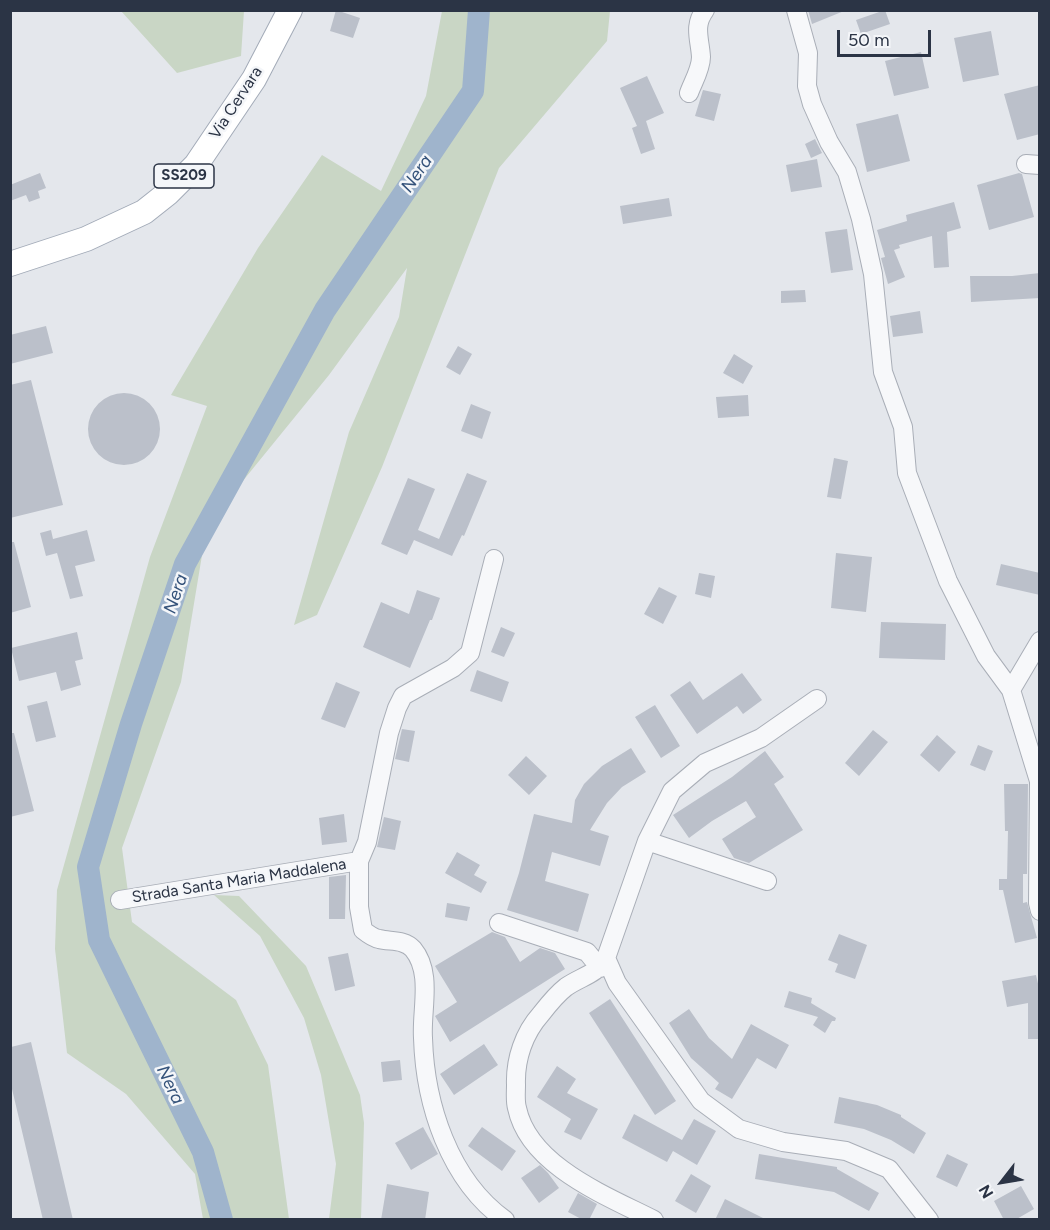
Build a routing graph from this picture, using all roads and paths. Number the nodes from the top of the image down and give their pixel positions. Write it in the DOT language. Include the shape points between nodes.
graph roads {
  1 [pos="290,10"];
  2 [pos="705,10"];
  3 [pos="796,10"];
  4 [pos="689,93"];
  5 [pos="10,264"];
  6 [pos="494,559"];
  7 [pos="1040,641"];
  8 [pos="1011,690"];
  9 [pos="817,699"];
  10 [pos="647,841"];
  11 [pos="359,861"];
  12 [pos="767,881"];
  13 [pos="120,900"];
  14 [pos="1040,911"];
  15 [pos="500,923"];
  16 [pos="603,963"];
  17 [pos="505,1220"];
  18 [pos="654,1220"];
  19 [pos="929,1220"];
  1 -- 5 [label="main road, Via Cervara / SS209" via="254,79 196,165 168,193 144,212 86,239"];
  2 -- 4 [label="street" via="697,30 701,58"];
  3 -- 8 [label="street" via="808,53 807,87 812,104 847,172 861,219 873,274 883,372 903,427 907,473 948,581 986,656"];
  6 -- 11 [label="street, Strada Santa Maria Maddalena" via="470,653 453,668 403,696 397,708 367,842"];
  7 -- 8 [label="street"];
  8 -- 14 [label="street" via="1039,781"];
  9 -- 10 [label="street" via="760,738 705,763 672,791"];
  10 -- 12 [label="street"];
  10 -- 16 [label="street"];
  11 -- 13 [label="street, Strada Santa Maria Maddalena"];
  11 -- 17 [label="street, Strada Santa Maria Maddalena" via="363,930 376,939 411,947 418,958 426,996 422,1036 426,1076 450,1154 469,1184"];
  15 -- 16 [label="street" via="587,952"];
  16 -- 18 [label="street" via="565,988 539,1016 522,1044 516,1074 517,1108 531,1141 554,1164 592,1189"];
  16 -- 19 [label="street" via="700,1101 739,1129 783,1142 846,1151 889,1169"];
}
